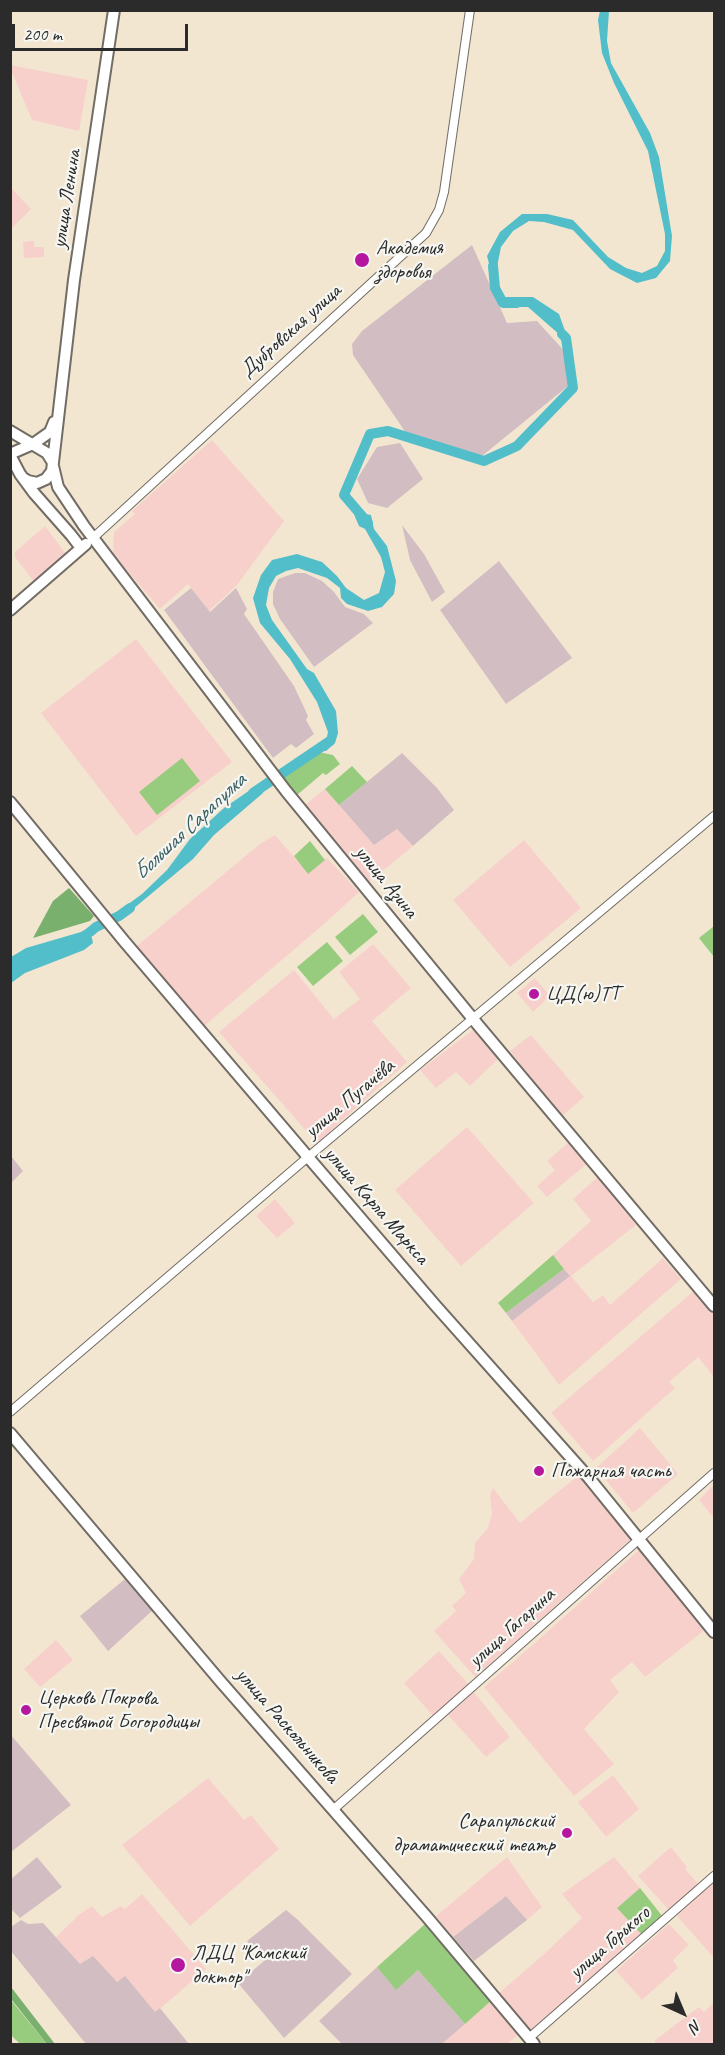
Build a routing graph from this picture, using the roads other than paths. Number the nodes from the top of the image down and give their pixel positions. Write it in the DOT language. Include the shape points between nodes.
graph roads {
  1 [pos="114,10"];
  2 [pos="470,10"];
  3 [pos="60,393"];
  4 [pos="10,431"];
  5 [pos="33,444"];
  6 [pos="43,450"];
  7 [pos="10,454"];
  8 [pos="52,464"];
  9 [pos="21,474"];
  10 [pos="93,538"];
  11 [pos="81,548"];
  12 [pos="10,610"];
  13 [pos="10,802"];
  14 [pos="714,816"];
  15 [pos="473,1018"];
  16 [pos="308,1157"];
  17 [pos="714,1306"];
  18 [pos="10,1412"];
  19 [pos="10,1433"];
  20 [pos="714,1473"];
  21 [pos="638,1539"];
  22 [pos="714,1632"];
  23 [pos="334,1809"];
  24 [pos="714,1876"];
  25 [pos="532,2041"];
  1 -- 3 [label="main road, улица Ленина"];
  2 -- 10 [label="street, Дубровская улица" via="444,192 426,232"];
  3 -- 5 [label="main road, улица Ленина" via="50,432"];
  3 -- 8 [label="main road, улица Ленина"];
  4 -- 5 [label="main road"];
  5 -- 6 [label="main road"];
  5 -- 7 [label="main road, улица Ленина"];
  6 -- 8 [label="main road"];
  6 -- 9 [label="main road" via="24,453 19,461"];
  7 -- 9 [label="main road"];
  8 -- 9 [label="main road" via="50,475 42,482 33,483"];
  8 -- 10 [label="main road, улица Азина" via="63,495"];
  9 -- 11 [label="main road"];
  10 -- 11 [label="main road, Дубровская улица"];
  10 -- 15 [label="main road, улица Азина" via="286,791"];
  11 -- 12 [label="main road, Дубровская улица"];
  13 -- 16 [label="main road, улица Карла Маркса"];
  14 -- 15 [label="street, улица Пугачёва"];
  15 -- 16 [label="street, улица Пугачёва"];
  15 -- 17 [label="main road, улица Азина"];
  16 -- 18 [label="street, улица Пугачёва"];
  16 -- 21 [label="main road, улица Карла Маркса"];
  19 -- 23 [label="main road, улица Раскольникова"];
  20 -- 21 [label="street, улица Гагарина"];
  21 -- 22 [label="main road, улица Карла Маркса"];
  21 -- 23 [label="street, улица Гагарина"];
  23 -- 25 [label="main road, улица Раскольникова"];
  24 -- 25 [label="street, улица Горького"];
}
